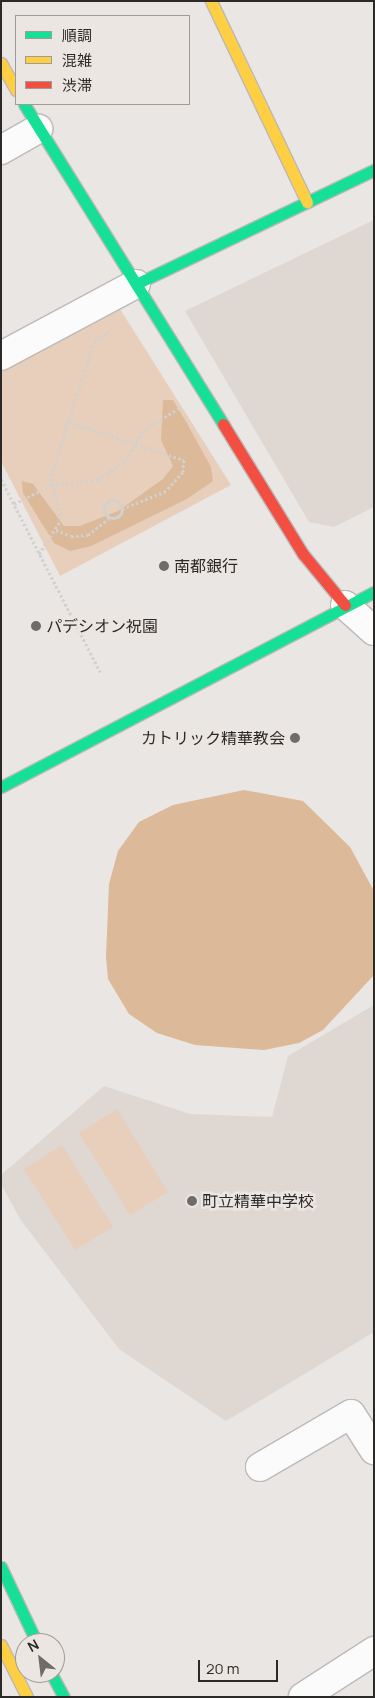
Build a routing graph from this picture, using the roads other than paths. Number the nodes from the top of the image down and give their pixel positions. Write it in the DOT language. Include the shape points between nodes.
graph roads {
  1 [pos="211,1"];
  2 [pos="1,63"];
  3 [pos="15,88"];
  4 [pos="25,105"];
  5 [pos="38,129"];
  6 [pos="1,150"];
  7 [pos="374,170"];
  8 [pos="307,202"];
  9 [pos="136,284"];
  10 [pos="1,356"];
  11 [pos="374,592"];
  12 [pos="345,605"];
  13 [pos="374,631"];
  14 [pos="1,787"];
  15 [pos="374,1450"];
  16 [pos="260,1467"];
  17 [pos="1,1567"];
  18 [pos="32,1633"];
  19 [pos="1,1646"];
  20 [pos="369,1661"];
  21 [pos="57,1683"];
  22 [pos="27,1697"];
  23 [pos="64,1697"];
  24 [pos="303,1697"];
  1 -- 8 [label="street"];
  2 -- 3 [label="street"];
  4 -- 5 [label="street"];
  5 -- 6 [label="street"];
  5 -- 9 [label="street"];
  7 -- 8 [label="street"];
  8 -- 9 [label="street"];
  9 -- 10 [label="street"];
  9 -- 12 [label="street" via="303,554"];
  11 -- 12 [label="street"];
  12 -- 13 [label="street"];
  12 -- 14 [label="street"];
  15 -- 16 [label="street" via="351,1414"];
  17 -- 18 [label="street"];
  19 -- 22 [label="street"];
  20 -- 24 [label="street"];
  21 -- 23 [label="street"];
}
